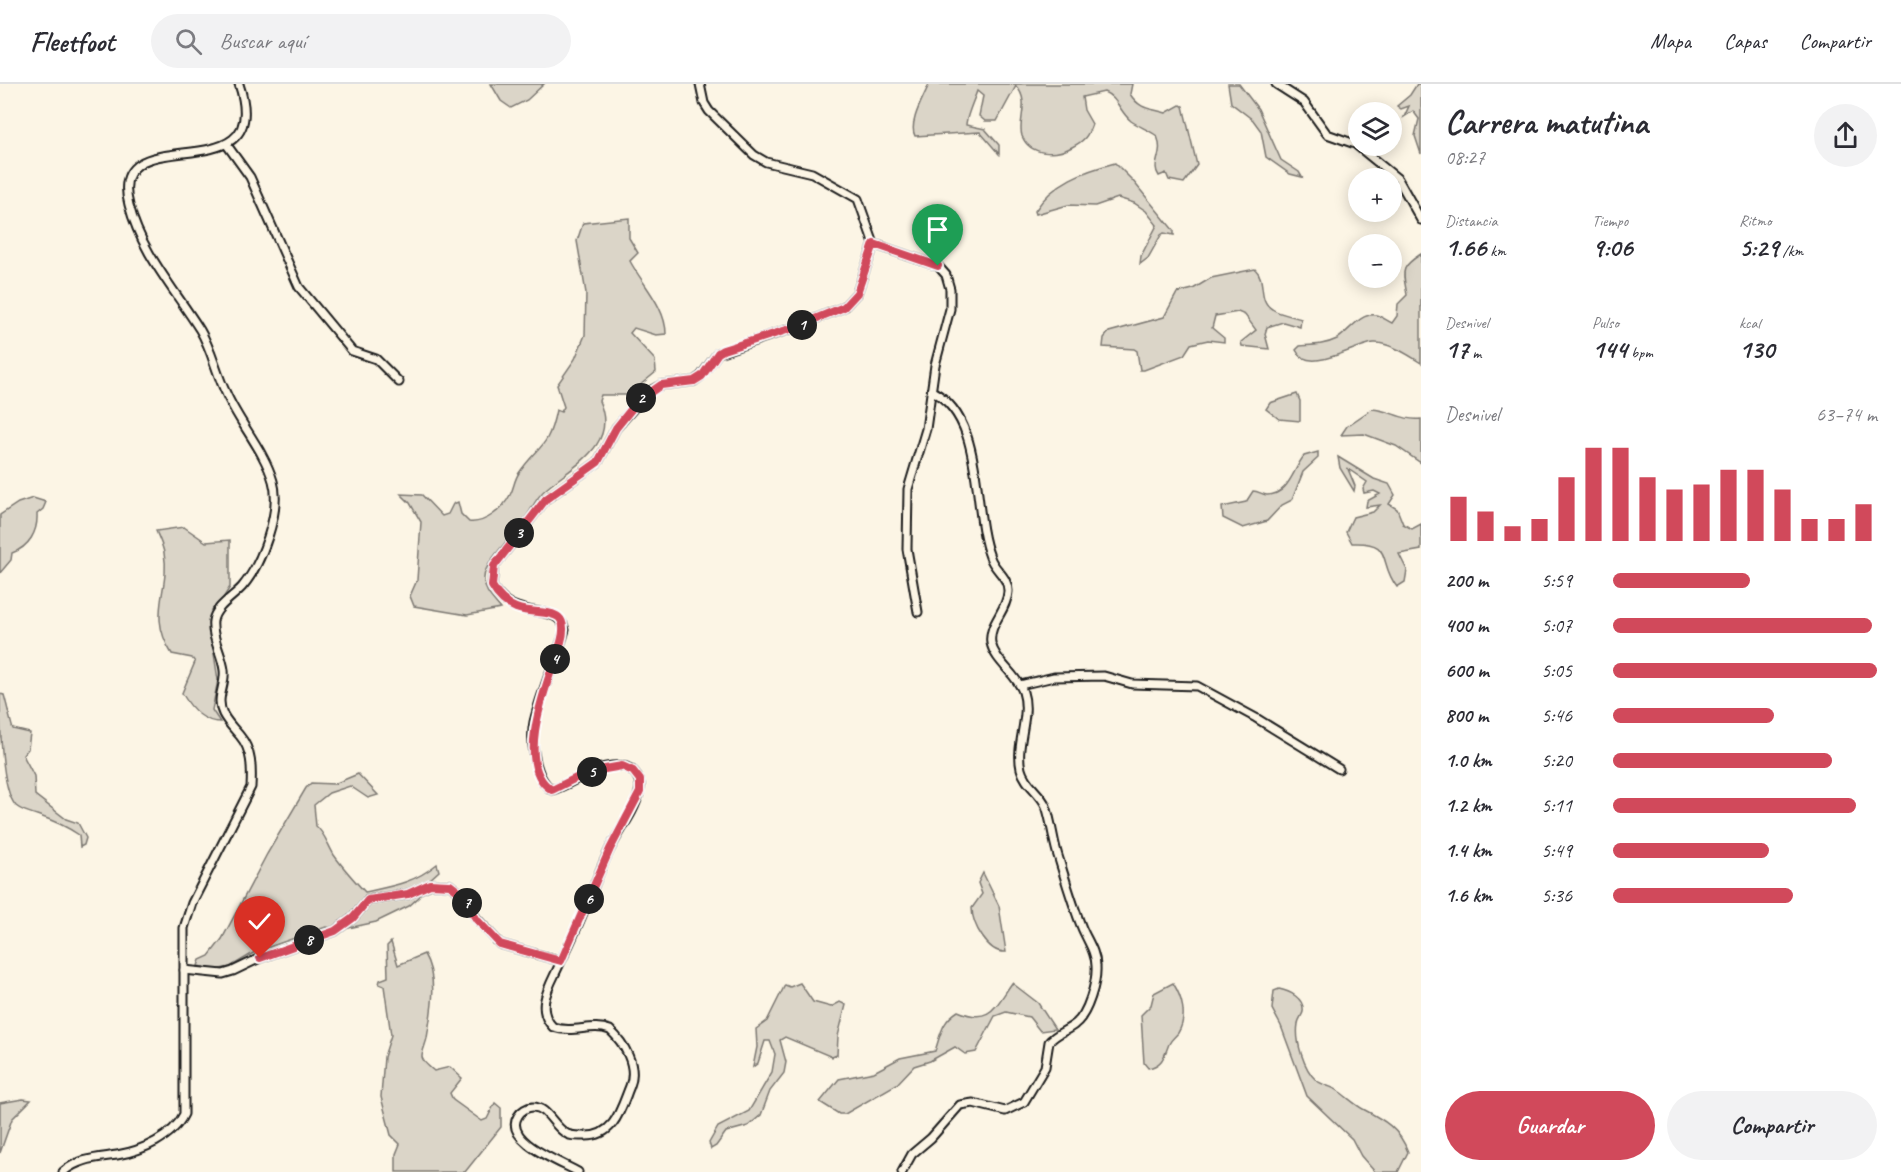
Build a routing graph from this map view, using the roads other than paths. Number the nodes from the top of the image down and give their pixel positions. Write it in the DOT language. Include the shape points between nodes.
graph roads {
  1 [pos="239,84"];
  2 [pos="700,84"];
  3 [pos="1276,84"];
  4 [pos="226,145"];
  5 [pos="1421,220"];
  6 [pos="874,244"];
  7 [pos="399,382"];
  8 [pos="932,391"];
  9 [pos="918,612"];
  10 [pos="1020,685"];
  11 [pos="1339,770"];
  12 [pos="561,961"];
  13 [pos="184,970"];
  14 [pos="63,1172"];
  15 [pos="578,1172"];
  16 [pos="902,1172"];
  1 -- 4 [label="street" via="244,113 241,127"];
  2 -- 6 [label="street" via="709,111 753,155 812,173 853,194"];
  3 -- 5 [label="street" via="1304,102 1327,134 1355,144 1398,179"];
  4 -- 7 [label="street" via="250,177 299,287 352,351 376,358"];
  4 -- 13 [label="street" via="220,149 160,154 133,169 125,184 129,206 157,267 207,342 226,394 274,486 272,519 258,563 213,622 224,672 220,706 249,753 251,787 187,914"];
  6 -- 8 [label="street" via="934,264 948,278 950,309"];
  6 -- 12 [label="street" via="857,293 844,307 718,353 694,381 661,385 648,392 616,428 598,462 546,499 494,566 492,586 511,606 556,614 563,621 561,642 534,723 537,766 543,784 552,790 588,772 622,766 640,780 640,792 610,849"];
  8 -- 9 [label="street" via="907,498 908,549"];
  8 -- 10 [label="street" via="954,409 973,456 990,558 1008,587 991,641"];
  10 -- 11 [label="street" via="1054,677 1108,676 1132,684 1197,686"];
  10 -- 16 [label="street" via="1025,699 1022,771 1046,806 1060,862 1095,958 1096,976 1081,1018 1049,1042 1045,1067 1027,1100 1005,1111 973,1103 960,1105 912,1154"];
  12 -- 13 [label="street" via="500,944 477,920 459,892 442,882 408,894 368,900 335,931 233,971 223,974"];
  12 -- 15 [label="street" via="543,1003 547,1022 571,1032 610,1030 631,1060 634,1077 615,1122 604,1133 573,1136 535,1107 519,1114 516,1129 524,1143"];
  13 -- 14 [label="street" via="186,1097 180,1123 145,1147 90,1158"];
}
